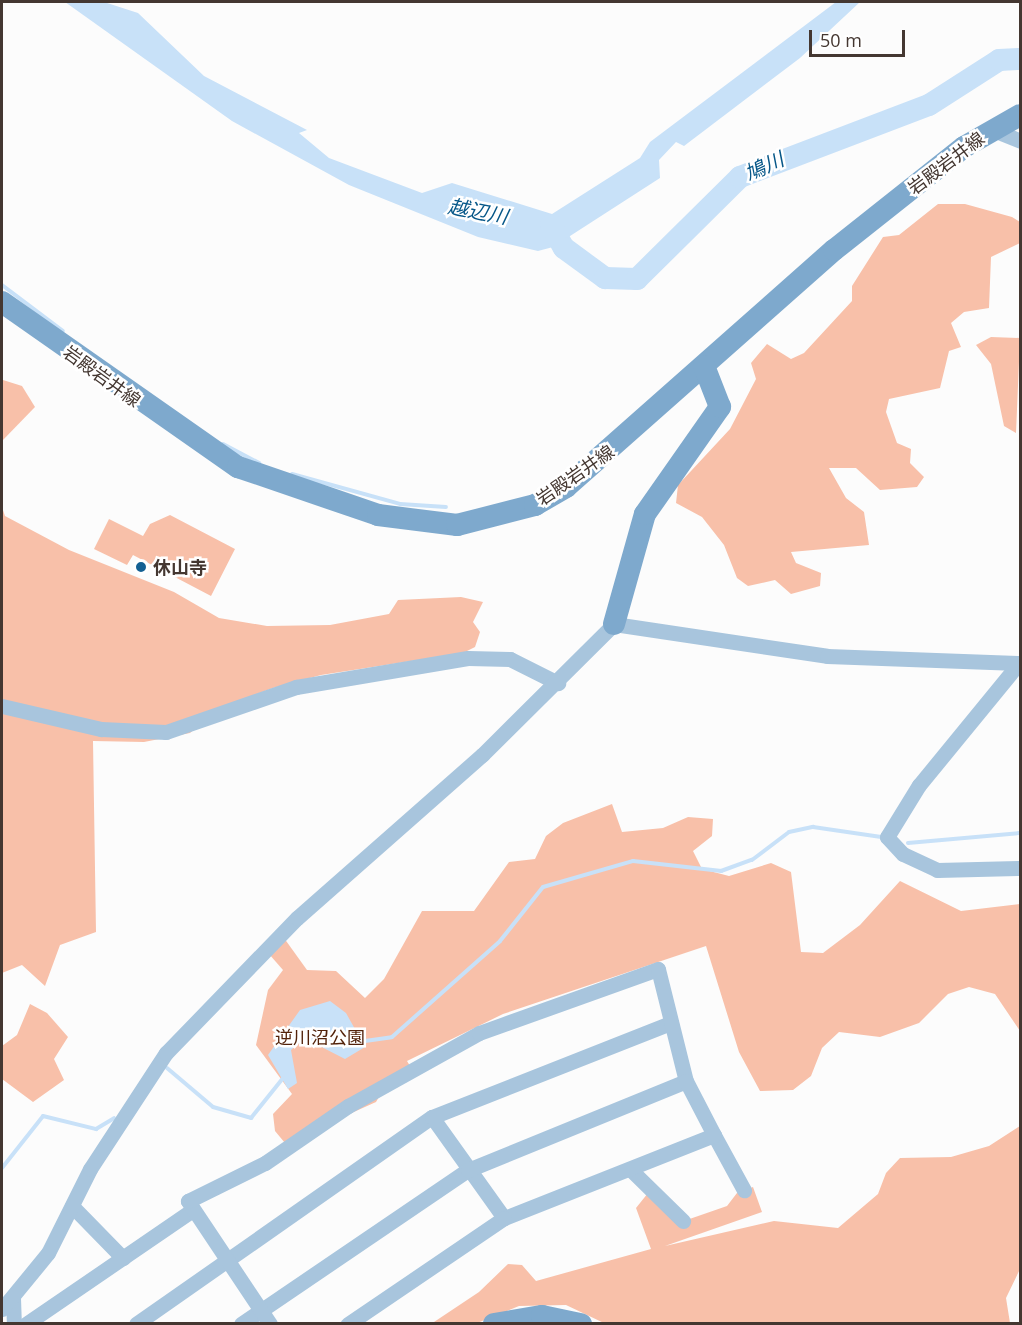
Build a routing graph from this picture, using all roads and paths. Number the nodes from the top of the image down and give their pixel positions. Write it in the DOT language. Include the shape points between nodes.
graph roads {
  1 [pos="1020,115"];
  2 [pos="991,129"];
  3 [pos="1020,141"];
  4 [pos="2,302"];
  5 [pos="704,366"];
  6 [pos="614,624"];
  7 [pos="1020,663"];
  8 [pos="558,683"];
  9 [pos="2,706"];
  10 [pos="1020,868"];
  11 [pos="671,1023"];
  12 [pos="686,1081"];
  13 [pos="432,1117"];
  14 [pos="714,1135"];
  15 [pos="468,1170"];
  16 [pos="631,1170"];
  17 [pos="744,1190"];
  18 [pos="72,1206"];
  19 [pos="191,1211"];
  20 [pos="504,1218"];
  21 [pos="683,1221"];
  22 [pos="123,1258"];
  23 [pos="226,1261"];
  24 [pos="7,1303"];
  25 [pos="260,1310"];
  26 [pos="14,1323"];
  27 [pos="26,1323"];
  28 [pos="136,1323"];
  29 [pos="241,1323"];
  30 [pos="270,1323"];
  31 [pos="348,1323"];
  32 [pos="494,1323"];
  33 [pos="581,1323"];
  1 -- 2 [label="main road, 岩殿岩井線"];
  2 -- 3 [label="street"];
  2 -- 5 [label="main road, 岩殿岩井線" via="834,250"];
  4 -- 5 [label="main road, 岩殿岩井線" via="238,467 411,522 457,525 535,505 613,450"];
  5 -- 6 [label="main road" via="720,407 645,514"];
  6 -- 7 [label="street" via="827,656"];
  6 -- 8 [label="street"];
  7 -- 10 [label="street" via="919,785 887,837 903,854 937,870"];
  8 -- 9 [label="street" via="510,659 477,657 296,687 166,732 101,729"];
  8 -- 18 [label="street" via="297,918 166,1053 109,1138"];
  11 -- 12 [label="street"];
  11 -- 13 [label="street"];
  11 -- 19 [label="street" via="658,969 479,1033 348,1106 275,1157 188,1201"];
  12 -- 14 [label="street"];
  12 -- 15 [label="street"];
  13 -- 15 [label="street"];
  13 -- 23 [label="street"];
  14 -- 16 [label="street"];
  14 -- 17 [label="street"];
  15 -- 20 [label="street"];
  15 -- 25 [label="street"];
  16 -- 20 [label="street"];
  16 -- 21 [label="street"];
  18 -- 22 [label="street"];
  18 -- 24 [label="street" via="48,1253"];
  19 -- 22 [label="street"];
  19 -- 23 [label="street"];
  20 -- 31 [label="street"];
  22 -- 27 [label="street"];
  23 -- 25 [label="street"];
  23 -- 28 [label="street"];
  24 -- 26 [label="street"];
  25 -- 29 [label="street"];
  25 -- 30 [label="street"];
  32 -- 33 [label="main road" via="542,1316"];
}
